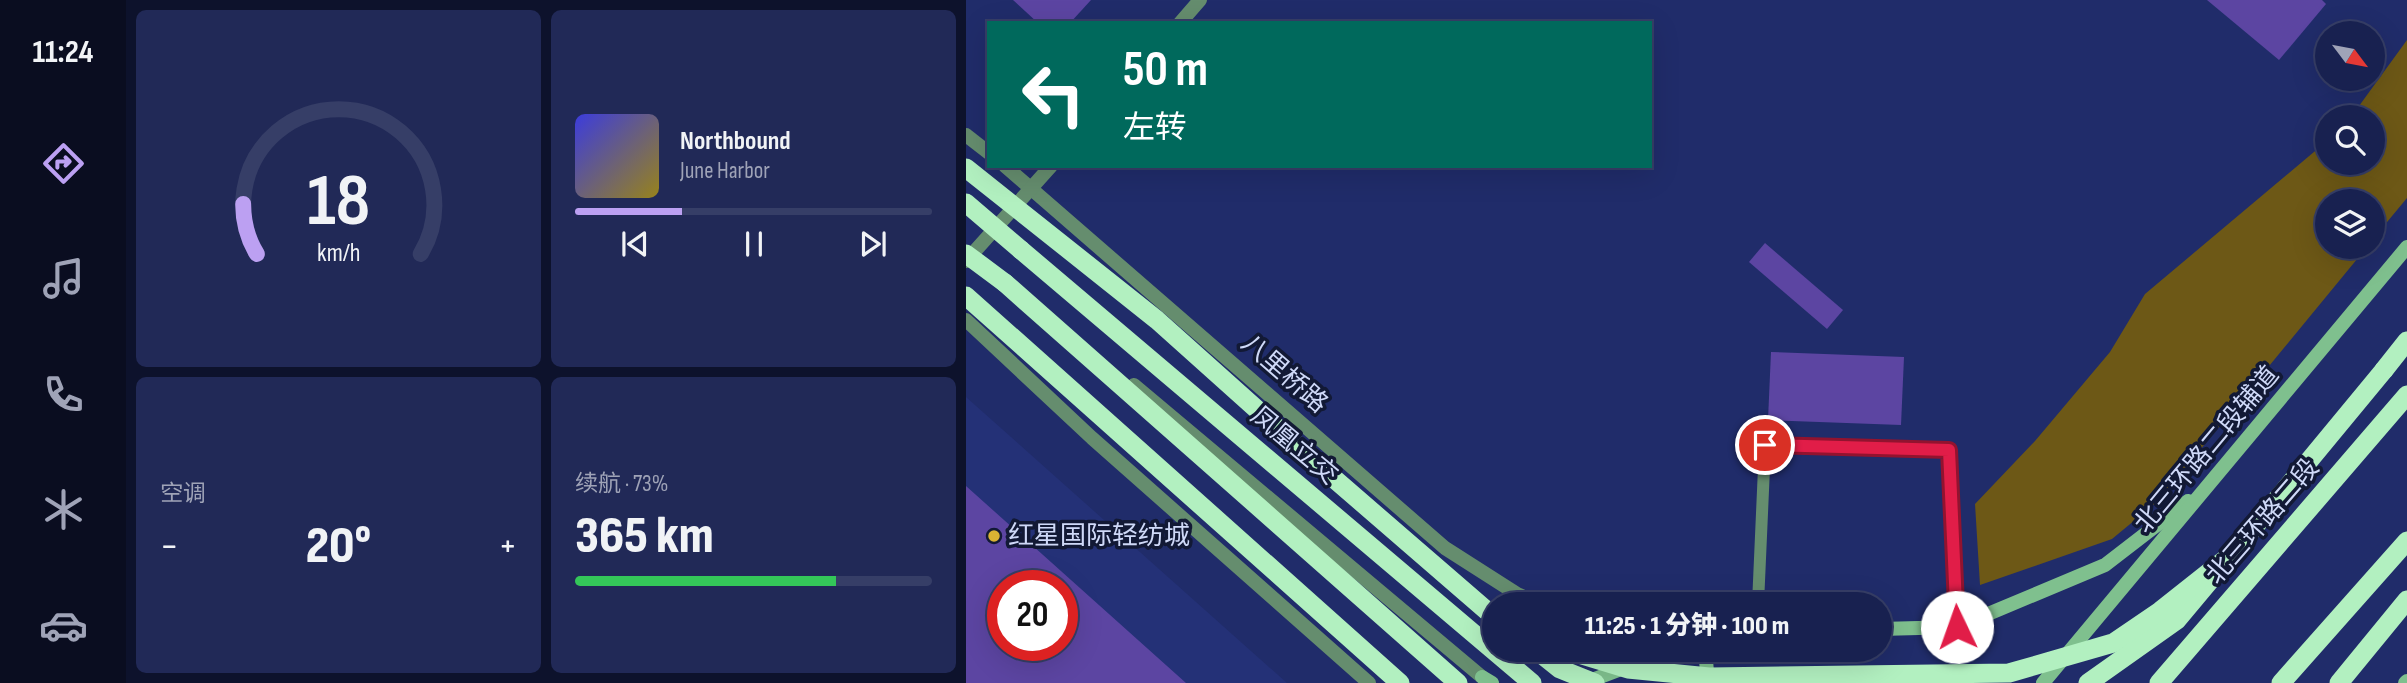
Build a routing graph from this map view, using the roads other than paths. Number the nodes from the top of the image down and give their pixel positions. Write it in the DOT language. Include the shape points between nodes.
graph roads {
  1 [pos="1200,0"];
  2 [pos="1182,21"];
  3 [pos="966,135"];
  4 [pos="987,151"];
  5 [pos="1008,168"];
  6 [pos="1049,168"];
  7 [pos="966,169"];
  8 [pos="1032,187"];
  9 [pos="966,203"];
  10 [pos="2407,247"];
  11 [pos="968,252"];
  12 [pos="966,296"];
  13 [pos="966,320"];
  14 [pos="2407,341"];
  15 [pos="2407,395"];
  16 [pos="2211,483"];
  17 [pos="2407,541"];
  18 [pos="2232,554"];
  19 [pos="1457,587"];
  20 [pos="1514,592"];
  21 [pos="1759,592"];
  22 [pos="2407,600"];
  23 [pos="1482,602"];
  24 [pos="1482,607"];
  25 [pos="1320,612"];
  26 [pos="1957,627"];
  27 [pos="1892,629"];
  28 [pos="1551,662"];
  29 [pos="1605,662"];
  30 [pos="1640,662"];
  31 [pos="1706,662"];
  32 [pos="1487,681"];
  33 [pos="1368,683"];
  34 [pos="1380,683"];
  35 [pos="1400,683"];
  36 [pos="1458,683"];
  37 [pos="1532,683"];
  38 [pos="1584,683"];
  39 [pos="1595,683"];
  40 [pos="1708,683"];
  41 [pos="2043,683"];
  42 [pos="2088,683"];
  43 [pos="2159,683"];
  44 [pos="2281,683"];
  45 [pos="2339,683"];
  1 -- 2 [label="street"];
  3 -- 4 [label="street"];
  5 -- 8 [label="street, 八里桥路"];
  6 -- 8 [label="street"];
  7 -- 19 [label="highway, bridge" via="1157,320"];
  8 -- 11 [label="street"];
  8 -- 20 [label="street, 八里桥路" via="1445,548"];
  9 -- 37 [label="highway, 凤凰立交, bridge"];
  10 -- 16 [label="main road, 北三环路二段辅道"];
  11 -- 32 [label="street"];
  11 -- 36 [label="highway, bridge"];
  12 -- 25 [label="highway"];
  13 -- 33 [label="street"];
  14 -- 18 [label="highway, bridge"];
  15 -- 43 [label="highway, 北三环路二段"];
  16 -- 26 [label="main road" via="2105,565"];
  16 -- 41 [label="main road, 北三环路二段辅道"];
  17 -- 44 [label="highway"];
  18 -- 29 [label="highway, bridge" via="2113,643 2009,673 1709,677 1628,669"];
  18 -- 42 [label="highway, bridge" via="2177,620"];
  19 -- 23 [label="highway"];
  19 -- 24 [label="highway"];
  21 -- 26 [label="lane" via="1765,445 1949,450"];
  22 -- 45 [label="highway"];
  25 -- 34 [label="highway"];
  25 -- 35 [label="highway"];
  26 -- 27 [label="main road"];
  28 -- 39 [label="highway, bridge"];
  30 -- 38 [label="main road"];
  31 -- 40 [label="main road"];
}
